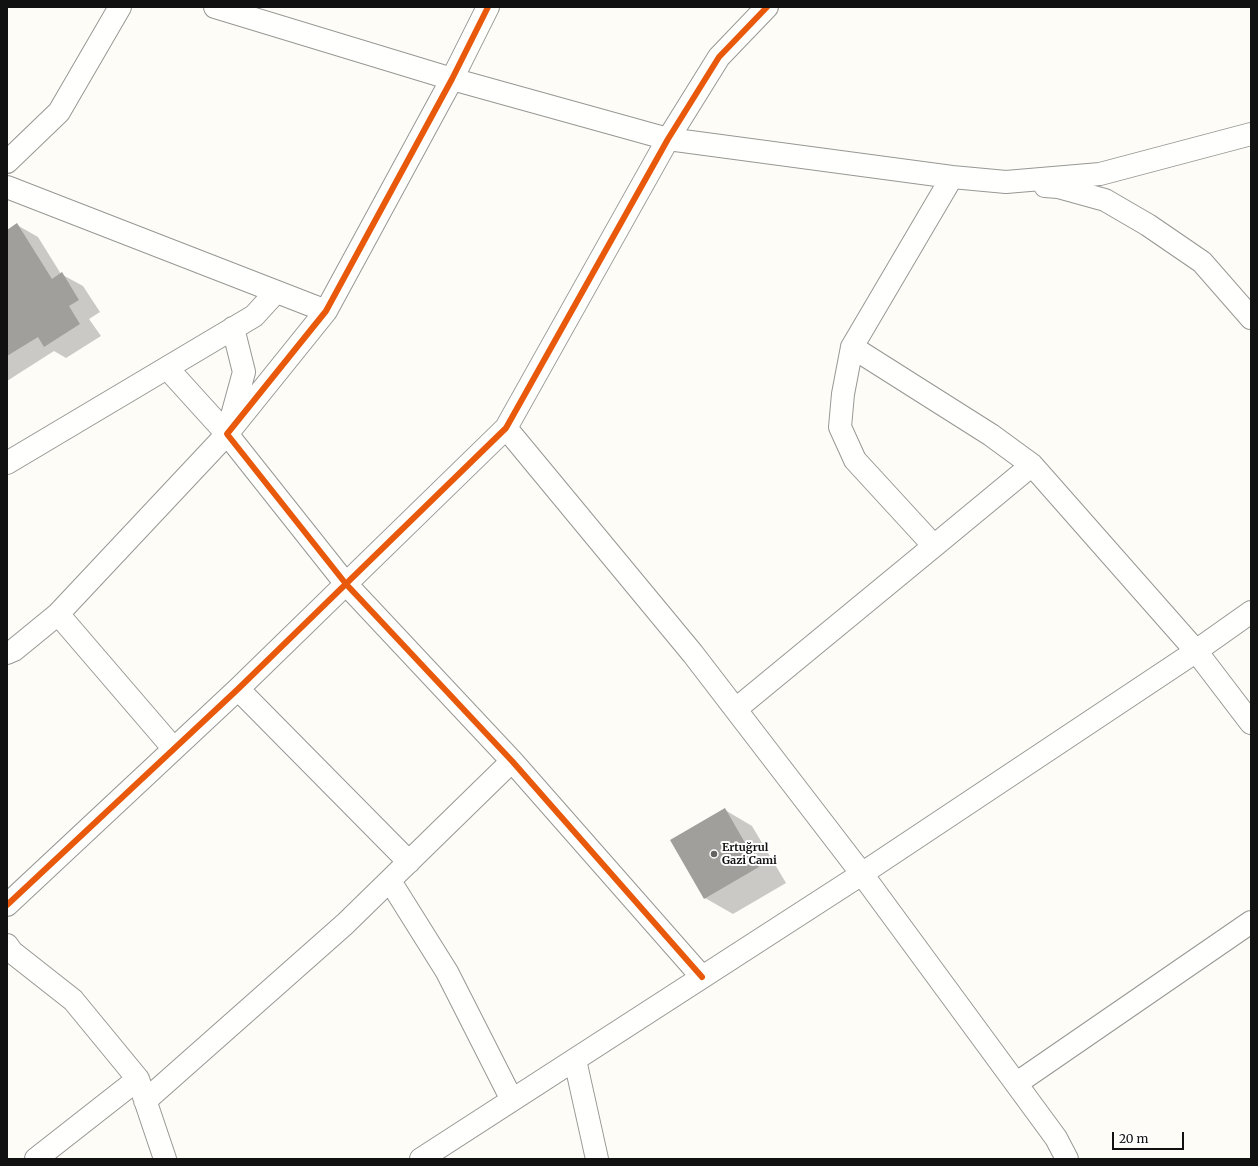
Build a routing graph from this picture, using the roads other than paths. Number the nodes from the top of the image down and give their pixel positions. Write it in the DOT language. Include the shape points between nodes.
graph roads {
  1 [pos="120,7"];
  2 [pos="215,7"];
  3 [pos="488,7"];
  4 [pos="767,7"];
  5 [pos="452,79"];
  6 [pos="1251,134"];
  7 [pos="668,139"];
  8 [pos="7,162"];
  9 [pos="952,177"];
  10 [pos="1006,182"];
  11 [pos="7,188"];
  12 [pos="276,292"];
  13 [pos="326,311"];
  14 [pos="1251,318"];
  15 [pos="233,328"];
  16 [pos="852,347"];
  17 [pos="168,369"];
  18 [pos="506,428"];
  19 [pos="227,434"];
  20 [pos="7,463"];
  21 [pos="1032,466"];
  22 [pos="934,546"];
  23 [pos="346,584"];
  24 [pos="1251,612"];
  25 [pos="58,614"];
  26 [pos="1196,651"];
  27 [pos="7,653"];
  28 [pos="238,689"];
  29 [pos="736,709"];
  30 [pos="1251,724"];
  31 [pos="174,749"];
  32 [pos="512,761"];
  33 [pos="409,862"];
  34 [pos="862,874"];
  35 [pos="390,881"];
  36 [pos="7,905"];
  37 [pos="1251,922"];
  38 [pos="9,951"];
  39 [pos="702,977"];
  40 [pos="575,1060"];
  41 [pos="138,1080"];
  42 [pos="1016,1083"];
  43 [pos="512,1100"];
  44 [pos="145,1101"];
  45 [pos="36,1159"];
  46 [pos="165,1159"];
  47 [pos="421,1159"];
  48 [pos="597,1159"];
  49 [pos="1067,1159"];
  1 -- 8 [label="street" via="59,112"];
  2 -- 5 [label="street"];
  3 -- 5 [label="street"];
  4 -- 7 [label="street" via="719,58"];
  5 -- 7 [label="street"];
  5 -- 13 [label="street"];
  6 -- 10 [label="street" via="1100,174"];
  7 -- 9 [label="street"];
  7 -- 18 [label="street"];
  9 -- 10 [label="street"];
  9 -- 16 [label="street"];
  10 -- 14 [label="street" via="1058,187 1105,200 1148,225 1202,262"];
  11 -- 12 [label="street"];
  12 -- 13 [label="street"];
  12 -- 15 [label="street" via="254,316"];
  13 -- 19 [label="street"];
  15 -- 17 [label="street"];
  15 -- 19 [label="street" via="244,372"];
  16 -- 21 [label="street" via="991,435"];
  16 -- 22 [label="street" via="840,427 855,460"];
  17 -- 19 [label="street"];
  17 -- 20 [label="street"];
  18 -- 23 [label="street"];
  18 -- 29 [label="street"];
  19 -- 23 [label="street"];
  19 -- 25 [label="street"];
  21 -- 22 [label="street"];
  21 -- 26 [label="street"];
  22 -- 29 [label="street"];
  23 -- 28 [label="street"];
  23 -- 32 [label="street"];
  24 -- 26 [label="street"];
  25 -- 27 [label="street"];
  25 -- 31 [label="street"];
  26 -- 30 [label="street"];
  26 -- 34 [label="street"];
  28 -- 31 [label="street"];
  28 -- 33 [label="street"];
  29 -- 34 [label="street"];
  31 -- 36 [label="street"];
  32 -- 33 [label="street"];
  32 -- 39 [label="street"];
  33 -- 35 [label="street"];
  34 -- 39 [label="street"];
  34 -- 42 [label="street"];
  35 -- 43 [label="street" via="447,972"];
  35 -- 44 [label="street" via="346,924"];
  37 -- 42 [label="street"];
  38 -- 41 [label="street" via="73,1000"];
  39 -- 40 [label="street"];
  40 -- 43 [label="street"];
  40 -- 48 [label="street"];
  41 -- 44 [label="street"];
  41 -- 45 [label="street"];
  42 -- 49 [label="street" via="1056,1138"];
  43 -- 47 [label="street"];
  44 -- 46 [label="street"];
}
